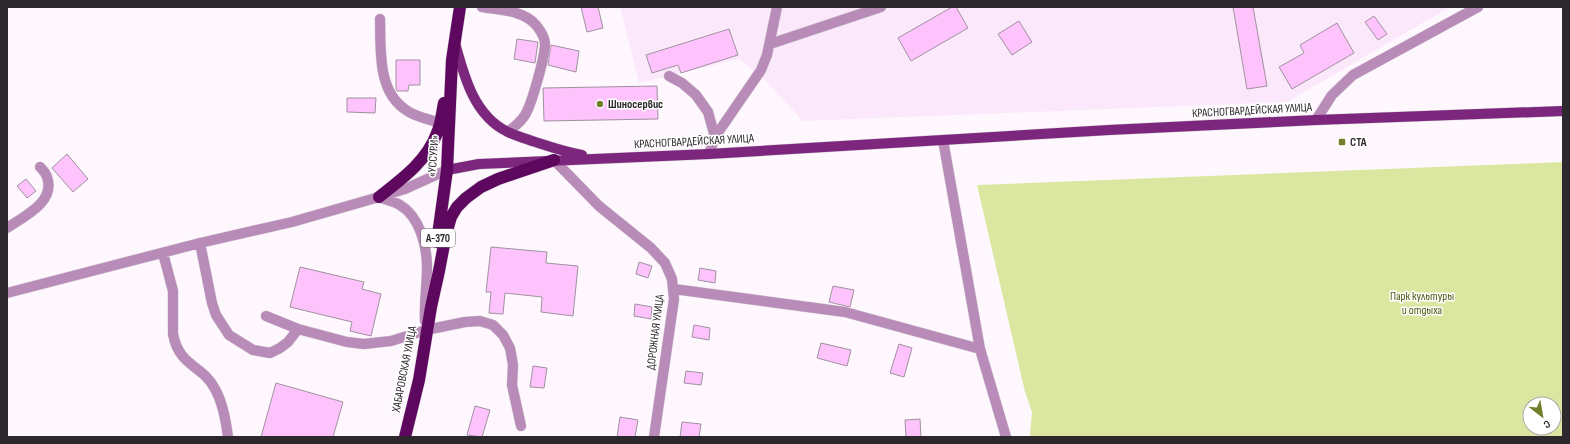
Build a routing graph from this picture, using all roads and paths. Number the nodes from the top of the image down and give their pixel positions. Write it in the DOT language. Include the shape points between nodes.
graph roads {
  1 [pos="460,7"];
  2 [pos="482,7"];
  3 [pos="778,7"];
  4 [pos="881,7"];
  5 [pos="1478,7"];
  6 [pos="512,9"];
  7 [pos="380,19"];
  8 [pos="455,42"];
  9 [pos="770,44"];
  10 [pos="452,60"];
  11 [pos="669,76"];
  12 [pos="1563,111"];
  13 [pos="1316,120"];
  14 [pos="440,123"];
  15 [pos="508,132"];
  16 [pos="715,136"];
  17 [pos="943,140"];
  18 [pos="708,154"];
  19 [pos="599,158"];
  20 [pos="554,160"];
  21 [pos="40,167"];
  22 [pos="447,170"];
  23 [pos="380,197"];
  24 [pos="7,228"];
  25 [pos="200,243"];
  26 [pos="163,253"];
  27 [pos="674,289"];
  28 [pos="7,293"];
  29 [pos="431,307"];
  30 [pos="266,316"];
  31 [pos="298,328"];
  32 [pos="426,330"];
  33 [pos="980,349"];
  34 [pos="521,426"];
  35 [pos="228,437"];
  36 [pos="405,437"];
  37 [pos="654,437"];
  38 [pos="1006,437"];
  1 -- 8 [label="highway, «УССУРИ» / А-370"];
  2 -- 6 [label="street"];
  3 -- 9 [label="street"];
  4 -- 9 [label="street"];
  5 -- 13 [label="street" via="1353,75 1332,95"];
  6 -- 15 [label="street" via="536,25 545,44 542,64 528,108 520,121"];
  7 -- 14 [label="street" via="381,62 395,102 406,111"];
  8 -- 10 [label="highway, «УССУРИ» / А-370"];
  8 -- 15 [label="main road" via="465,79 481,109 492,121"];
  9 -- 16 [label="street" via="761,70"];
  10 -- 14 [label="highway"];
  10 -- 22 [label="highway, «УССУРИ» / А-370"];
  11 -- 16 [label="street" via="682,83 696,96 708,112"];
  12 -- 13 [label="main road, КРАСНОГВАРДЕЙСКАЯ УЛИЦА"];
  13 -- 17 [label="main road, КРАСНОГВАРДЕЙСКАЯ УЛИЦА"];
  14 -- 23 [label="highway" via="427,154 404,178"];
  15 -- 19 [label="main road" via="561,151"];
  16 -- 18 [label="street"];
  17 -- 18 [label="main road, КРАСНОГВАРДЕЙСКАЯ УЛИЦА"];
  17 -- 33 [label="street"];
  18 -- 19 [label="main road, КРАСНОГВАРДЕЙСКАЯ УЛИЦА"];
  19 -- 20 [label="main road, КРАСНОГВАРДЕЙСКАЯ УЛИЦА"];
  20 -- 22 [label="main road, КРАСНОГВАРДЕЙСКАЯ УЛИЦА" via="479,164"];
  20 -- 27 [label="street, ДОРОЖНАЯ УЛИЦА" via="599,206 651,248 665,263"];
  20 -- 29 [label="highway" via="481,187 457,207 446,234"];
  21 -- 24 [label="street" via="49,184 45,200"];
  22 -- 23 [label="street"];
  22 -- 29 [label="highway, «УССУРИ» / А-370"];
  23 -- 25 [label="street" via="292,222"];
  23 -- 32 [label="street" via="400,205 411,214 419,227 427,268"];
  25 -- 26 [label="street"];
  25 -- 31 [label="street" via="212,303 216,315 229,335 253,350 270,353 288,342"];
  26 -- 28 [label="street"];
  26 -- 35 [label="street" via="173,291 174,341 184,358 215,389"];
  27 -- 33 [label="street" via="845,312"];
  27 -- 37 [label="street, ДОРОЖНАЯ УЛИЦА"];
  29 -- 32 [label="highway, ХАБАРОВСКАЯ УЛИЦА / А-370"];
  30 -- 31 [label="street"];
  31 -- 32 [label="street" via="347,342 364,344 391,341"];
  32 -- 34 [label="street" via="480,321 493,325 503,335 510,348 513,365 512,384"];
  32 -- 36 [label="highway, ХАБАРОВСКАЯ УЛИЦА / А-370" via="419,380"];
  33 -- 38 [label="street"];
}
